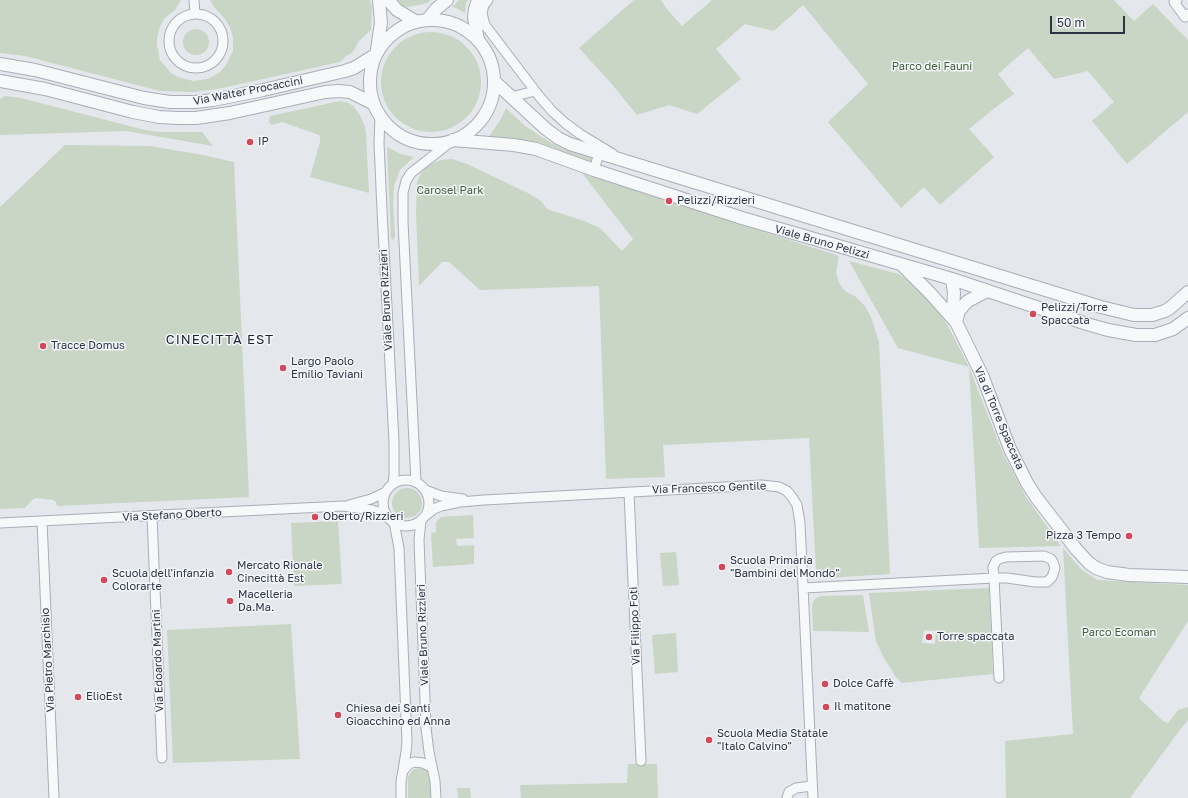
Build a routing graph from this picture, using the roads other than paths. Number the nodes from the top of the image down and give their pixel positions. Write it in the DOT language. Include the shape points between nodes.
graph roads {
  1 [pos="194,0"];
  2 [pos="379,0"];
  3 [pos="388,0"];
  4 [pos="447,0"];
  5 [pos="478,0"];
  6 [pos="488,0"];
  7 [pos="1177,0"];
  8 [pos="195,14"];
  9 [pos="1188,14"];
  10 [pos="428,19"];
  11 [pos="415,21"];
  12 [pos="478,40"];
  13 [pos="376,53"];
  14 [pos="0,64"];
  15 [pos="0,81"];
  16 [pos="494,81"];
  17 [pos="535,90"];
  18 [pos="511,97"];
  19 [pos="374,104"];
  20 [pos="380,116"];
  21 [pos="453,140"];
  22 [pos="599,154"];
  23 [pos="625,161"];
  24 [pos="594,170"];
  25 [pos="956,262"];
  26 [pos="902,265"];
  27 [pos="952,280"];
  28 [pos="987,291"];
  29 [pos="1188,292"];
  30 [pos="946,311"];
  31 [pos="1188,318"];
  32 [pos="956,322"];
  33 [pos="416,482"];
  34 [pos="393,484"];
  35 [pos="425,490"];
  36 [pos="386,492"];
  37 [pos="629,492"];
  38 [pos="476,500"];
  39 [pos="344,506"];
  40 [pos="386,514"];
  41 [pos="152,516"];
  42 [pos="423,518"];
  43 [pos="42,521"];
  44 [pos="394,522"];
  45 [pos="0,523"];
  46 [pos="1188,577"];
  47 [pos="994,578"];
  48 [pos="803,588"];
  49 [pos="999,678"];
  50 [pos="162,758"];
  51 [pos="640,761"];
  52 [pos="431,767"];
  53 [pos="402,771"];
  54 [pos="812,786"];
  55 [pos="54,798"];
  56 [pos="401,798"];
  57 [pos="436,798"];
  58 [pos="787,798"];
  59 [pos="813,798"];
  1 -- 8 [label="street"];
  2 -- 13 [label="street" via="381,15"];
  3 -- 11 [label="street" via="397,10"];
  4 -- 10 [label="street"];
  5 -- 12 [label="street" via="474,17"];
  6 -- 17 [label="street" via="482,13 485,25"];
  7 -- 9 [label="street" via="1174,2 1185,17"];
  8 -- 8 [label="street" via="179,20 173,27 169,44 172,53 184,66 202,68 217,59 223,38 218,25 212,19"];
  10 -- 11 [label="street"];
  10 -- 12 [label="street" via="454,23 466,29"];
  11 -- 13 [label="street" via="393,33"];
  12 -- 16 [label="street" via="490,59"];
  13 -- 14 [label="street, Via Walter Procaccini" via="345,71 196,102 144,98 35,70"];
  13 -- 19 [label="street" via="370,78"];
  15 -- 19 [label="street, Via Walter Procaccini" via="45,89 133,112 177,118 230,113 338,91 350,92"];
  16 -- 18 [label="street, Viale Bruno Pelizzi"];
  16 -- 21 [label="street" via="490,102 482,118 469,132"];
  17 -- 18 [label="street"];
  17 -- 23 [label="street" via="565,123"];
  18 -- 22 [label="street, Viale Bruno Pelizzi" via="558,138"];
  19 -- 20 [label="street"];
  20 -- 21 [label="street" via="392,130 411,140 432,144"];
  20 -- 34 [label="street, Viale Bruno Rizzieri" via="382,218 394,442"];
  21 -- 24 [label="street, Viale Bruno Pelizzi" via="529,148"];
  21 -- 33 [label="street, Viale Bruno Rizzieri" via="411,173 403,193"];
  22 -- 23 [label="street, Viale Bruno Pelizzi"];
  22 -- 24 [label="street"];
  23 -- 25 [label="street, Viale Bruno Pelizzi"];
  24 -- 26 [label="street, Viale Bruno Pelizzi" via="742,218"];
  25 -- 27 [label="street, Via di Torre Spaccata"];
  25 -- 29 [label="street, Viale Bruno Pelizzi" via="1101,307 1140,316 1165,311"];
  26 -- 27 [label="street, Viale Bruno Pelizzi"];
  26 -- 30 [label="street, Via di Torre Spaccata"];
  27 -- 28 [label="street, Viale Bruno Pelizzi"];
  27 -- 30 [label="street"];
  27 -- 32 [label="street, Via di Torre Spaccata"];
  28 -- 31 [label="street, Viale Bruno Pelizzi" via="1087,324 1136,335 1166,332"];
  28 -- 32 [label="street" via="966,303 959,311"];
  30 -- 32 [label="street, Via di Torre Spaccata"];
  32 -- 46 [label="street, Via di Torre Spaccata" via="982,375 1005,437 1027,483 1085,558 1096,568 1110,573"];
  33 -- 34 [label="street" via="404,480"];
  33 -- 35 [label="street"];
  34 -- 36 [label="street"];
  35 -- 38 [label="street, Via Francesco Gentile" via="441,496"];
  35 -- 42 [label="street" via="429,503"];
  36 -- 39 [label="street, Via Stefano Oberto"];
  36 -- 40 [label="street"];
  37 -- 38 [label="street, Via Francesco Gentile"];
  37 -- 48 [label="street, Via Francesco Gentile" via="762,485 783,489 792,497 798,510"];
  37 -- 51 [label="street, Via Filippo Foti"];
  38 -- 42 [label="street, Via Francesco Gentile" via="441,506"];
  39 -- 40 [label="street, Via Stefano Oberto"];
  39 -- 41 [label="street, Via Stefano Oberto"];
  40 -- 44 [label="street"];
  41 -- 43 [label="street, Via Stefano Oberto"];
  41 -- 50 [label="street, Via Edoardo Martini"];
  42 -- 44 [label="street" via="409,526"];
  42 -- 52 [label="street, Viale Bruno Rizzieri" via="419,540 420,578 426,728"];
  43 -- 45 [label="street, Via Stefano Oberto"];
  43 -- 55 [label="street, Via Pietro Marchisio"];
  44 -- 53 [label="street, Viale Bruno Rizzieri" via="399,548 406,738"];
  47 -- 47 [label="street" via="1045,582 1049,581 1055,571 1051,559 1044,556 1003,558 996,560 994,564"];
  47 -- 48 [label="street"];
  47 -- 49 [label="street"];
  48 -- 54 [label="street, Via Francesco Gentile"];
  52 -- 53 [label="street" via="414,762"];
  52 -- 57 [label="street, Viale Bruno Rizzieri"];
  53 -- 56 [label="street, Viale Bruno Rizzieri"];
  54 -- 58 [label="street" via="796,788 789,792"];
  54 -- 59 [label="street, Via Francesco Gentile"];
}
